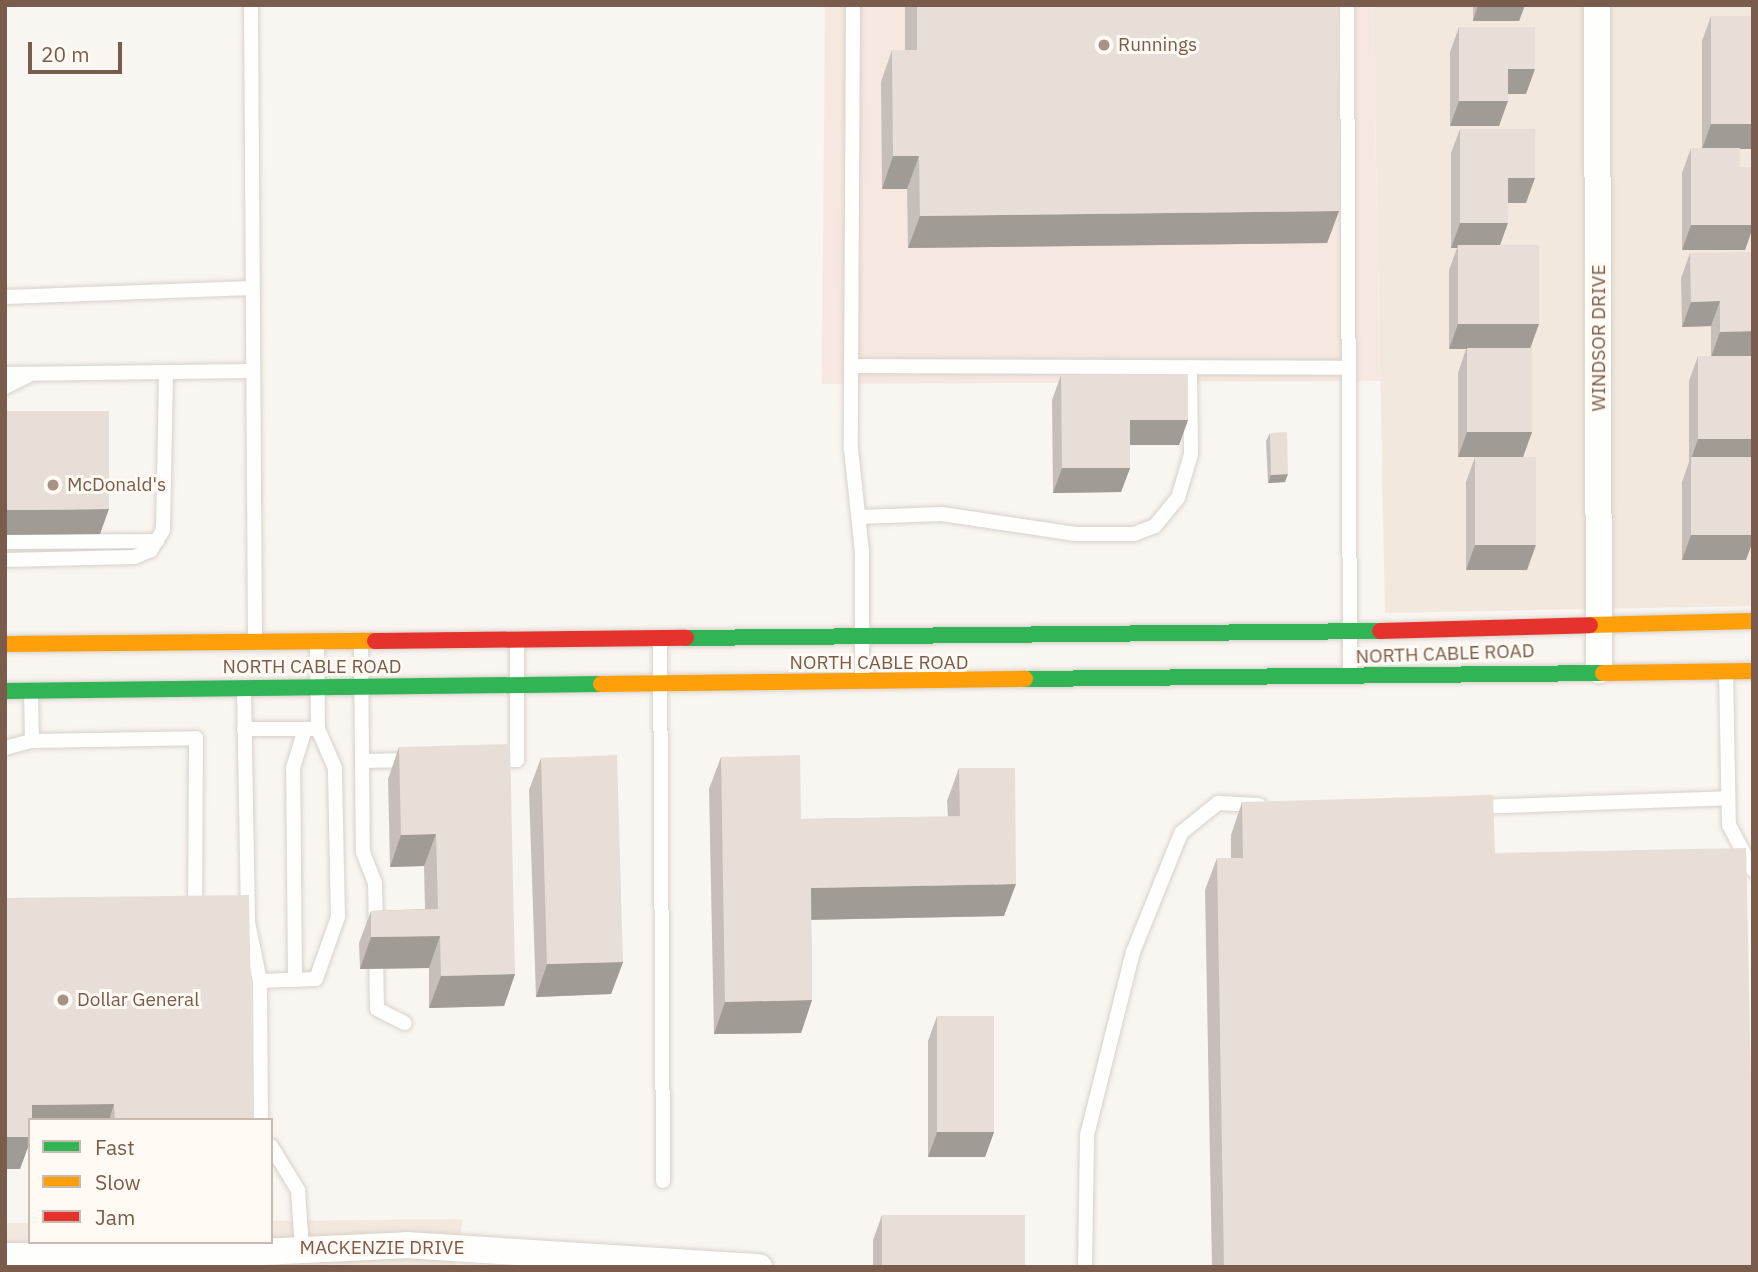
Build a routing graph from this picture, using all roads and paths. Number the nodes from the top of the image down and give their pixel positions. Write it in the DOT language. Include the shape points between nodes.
graph roads {
  1 [pos="251,5"];
  2 [pos="853,5"];
  3 [pos="1347,5"];
  4 [pos="1597,5"];
  5 [pos="252,288"];
  6 [pos="5,297"];
  7 [pos="851,366"];
  8 [pos="1190,368"];
  9 [pos="1348,368"];
  10 [pos="252,371"];
  11 [pos="166,372"];
  12 [pos="33,373"];
  13 [pos="5,374"];
  14 [pos="5,387"];
  15 [pos="860,517"];
  16 [pos="157,541"];
  17 [pos="5,542"];
  18 [pos="5,560"];
  19 [pos="1753,621"];
  20 [pos="1600,622"];
  21 [pos="1349,632"];
  22 [pos="863,636"];
  23 [pos="517,639"];
  24 [pos="660,639"];
  25 [pos="317,640"];
  26 [pos="361,640"];
  27 [pos="255,641"];
  28 [pos="5,644"];
  29 [pos="1599,670"];
  30 [pos="1726,671"];
  31 [pos="1753,671"];
  32 [pos="1350,679"];
  33 [pos="862,684"];
  34 [pos="660,686"];
  35 [pos="517,687"];
  36 [pos="244,688"];
  37 [pos="362,688"];
  38 [pos="317,689"];
  39 [pos="5,691"];
  40 [pos="31,691"];
  41 [pos="244,729"];
  42 [pos="312,729"];
  43 [pos="32,741"];
  44 [pos="5,748"];
  45 [pos="427,760"];
  46 [pos="478,760"];
  47 [pos="362,761"];
  48 [pos="1728,798"];
  49 [pos="1282,807"];
  50 [pos="1461,808"];
  51 [pos="1753,870"];
  52 [pos="171,911"];
  53 [pos="295,980"];
  54 [pos="260,982"];
  55 [pos="405,1023"];
  56 [pos="261,1118"];
  57 [pos="273,1149"];
  58 [pos="663,1181"];
  59 [pos="302,1248"];
  60 [pos="5,1256"];
  61 [pos="197,1261"];
  62 [pos="759,1267"];
  63 [pos="1084,1267"];
  1 -- 5 [label="lane"];
  2 -- 7 [label="lane"];
  3 -- 9 [label="lane"];
  4 -- 20 [label="street, WINDSOR DRIVE"];
  5 -- 6 [label="lane"];
  5 -- 10 [label="lane"];
  7 -- 8 [label="lane"];
  7 -- 15 [label="lane"];
  8 -- 9 [label="lane"];
  8 -- 15 [label="lane" via="1191,454 1178,498 1155,526 1134,534 1076,534 943,514"];
  9 -- 21 [label="lane"];
  10 -- 11 [label="lane"];
  10 -- 27 [label="lane"];
  11 -- 12 [label="lane"];
  11 -- 16 [label="lane" via="163,530"];
  12 -- 13 [label="lane"];
  12 -- 14 [label="lane"];
  15 -- 22 [label="lane"];
  16 -- 17 [label="lane"];
  16 -- 18 [label="lane" via="134,557"];
  19 -- 20 [label="street, NORTH CABLE ROAD"];
  20 -- 21 [label="street, NORTH CABLE ROAD"];
  20 -- 29 [label="street, WINDSOR DRIVE"];
  21 -- 22 [label="street, NORTH CABLE ROAD"];
  21 -- 32 [label="lane"];
  22 -- 24 [label="street, NORTH CABLE ROAD"];
  22 -- 33 [label="lane"];
  23 -- 24 [label="street, NORTH CABLE ROAD"];
  23 -- 26 [label="street, NORTH CABLE ROAD"];
  23 -- 35 [label="lane"];
  24 -- 34 [label="lane"];
  25 -- 26 [label="street, NORTH CABLE ROAD"];
  25 -- 27 [label="street, NORTH CABLE ROAD"];
  25 -- 38 [label="lane"];
  26 -- 37 [label="lane"];
  27 -- 28 [label="street, NORTH CABLE ROAD"];
  29 -- 30 [label="street, NORTH CABLE ROAD"];
  29 -- 32 [label="street, NORTH CABLE ROAD"];
  30 -- 31 [label="street, NORTH CABLE ROAD"];
  30 -- 48 [label="lane"];
  32 -- 33 [label="street, NORTH CABLE ROAD"];
  33 -- 34 [label="street, NORTH CABLE ROAD"];
  34 -- 35 [label="street, NORTH CABLE ROAD"];
  34 -- 58 [label="lane"];
  35 -- 37 [label="street, NORTH CABLE ROAD"];
  35 -- 46 [label="lane" via="517,760"];
  36 -- 38 [label="street, NORTH CABLE ROAD"];
  36 -- 40 [label="street, NORTH CABLE ROAD"];
  36 -- 41 [label="lane"];
  37 -- 38 [label="street, NORTH CABLE ROAD"];
  37 -- 47 [label="lane"];
  38 -- 42 [label="lane"];
  39 -- 40 [label="street, NORTH CABLE ROAD"];
  40 -- 43 [label="lane"];
  41 -- 42 [label="lane"];
  41 -- 54 [label="lane" via="248,922"];
  42 -- 53 [label="lane" via="293,768"];
  42 -- 53 [label="lane" via="335,768 338,917 316,979"];
  43 -- 44 [label="lane"];
  43 -- 52 [label="lane" via="197,738 197,911"];
  45 -- 47 [label="lane"];
  47 -- 55 [label="lane" via="363,852 376,883 377,1009"];
  48 -- 50 [label="lane"];
  48 -- 51 [label="lane" via="1729,825"];
  49 -- 63 [label="lane" via="1218,803 1181,833 1133,952 1087,1135"];
  53 -- 54 [label="lane"];
  54 -- 56 [label="lane"];
  57 -- 59 [label="lane" via="298,1190"];
  59 -- 61 [label="street, MACKENZIE DRIVE"];
  59 -- 62 [label="street, MACKENZIE DRIVE" via="406,1245"];
  60 -- 61 [label="street, MACKENZIE DRIVE"];
}
